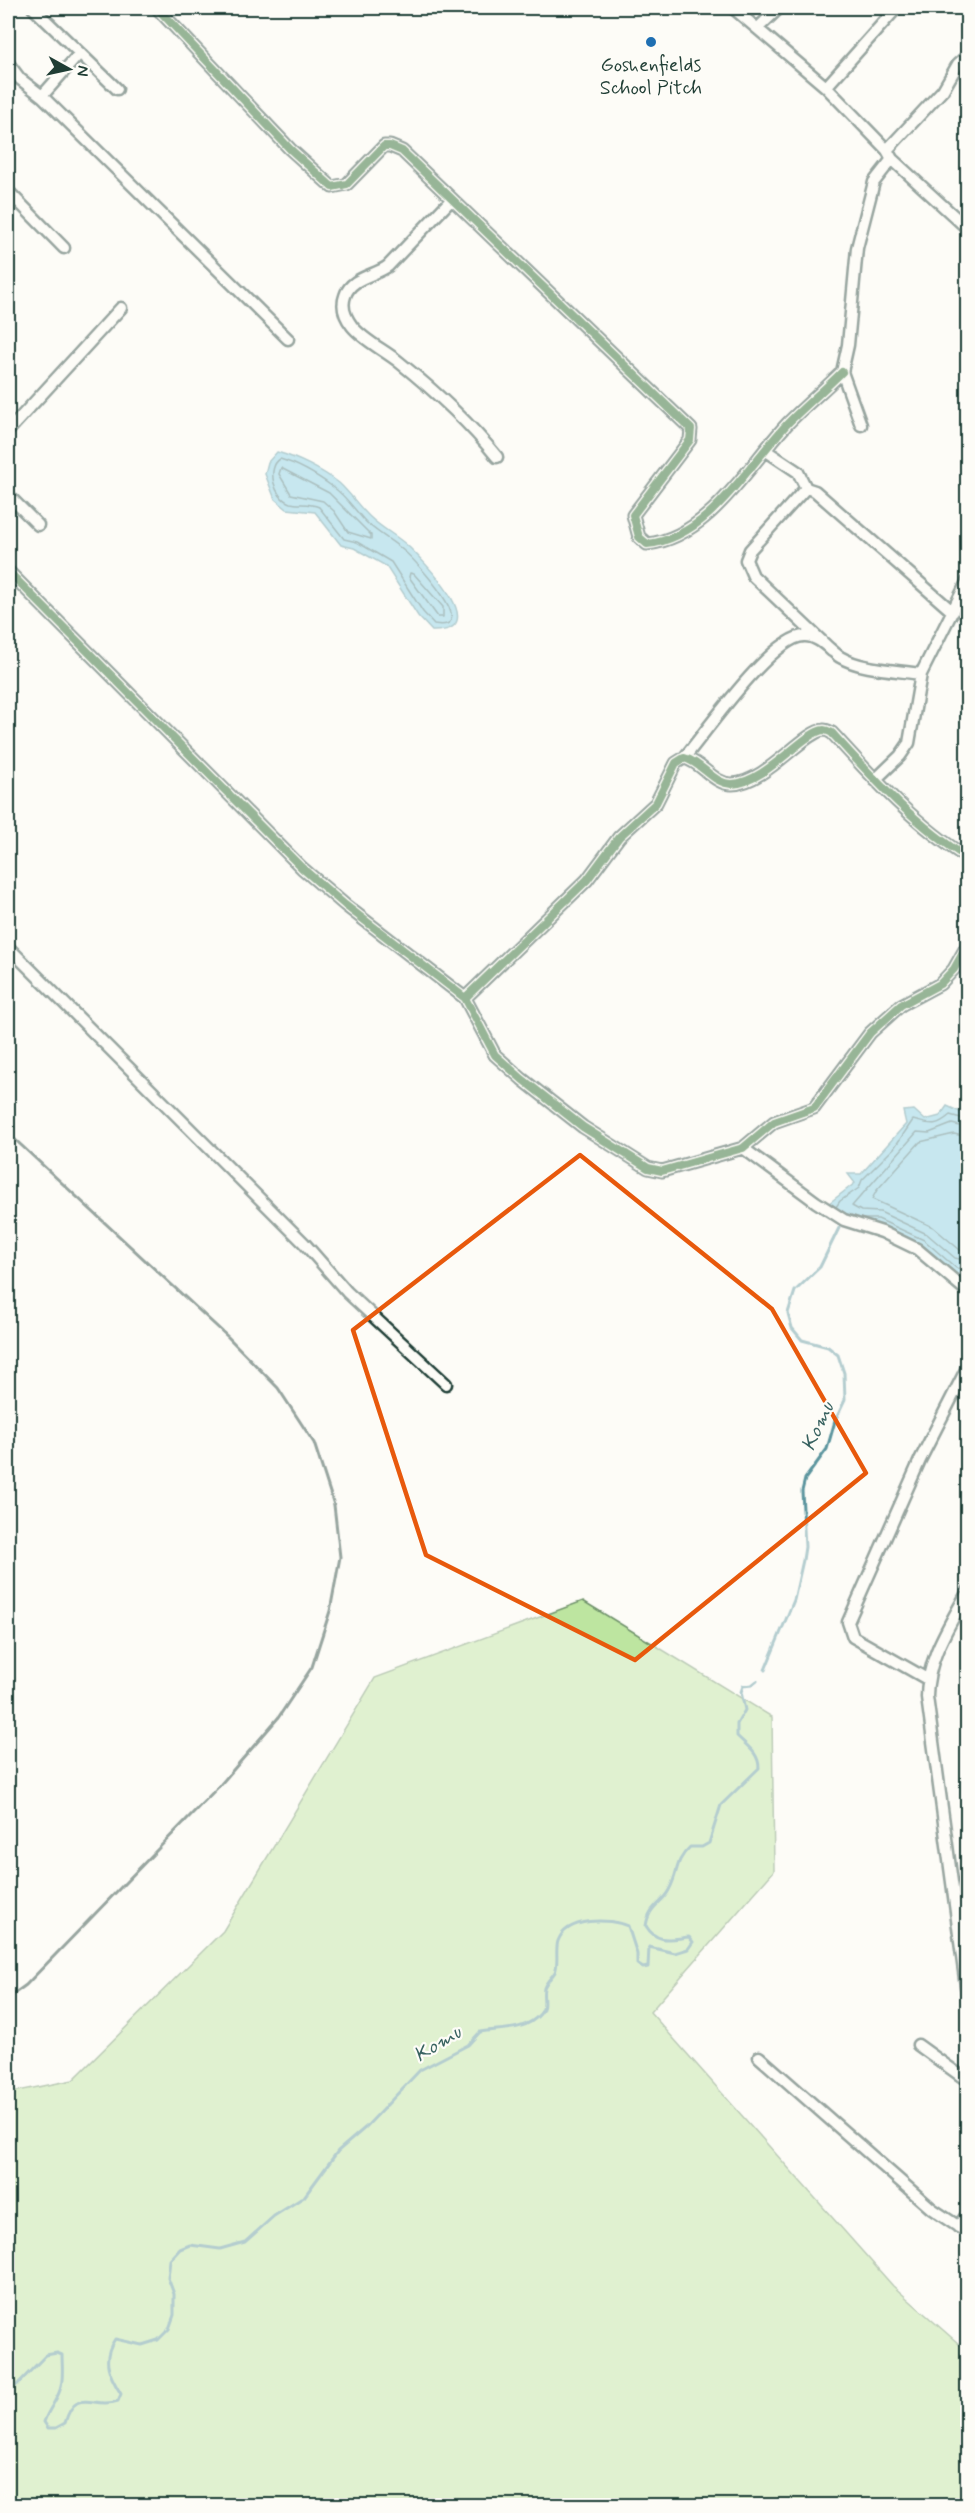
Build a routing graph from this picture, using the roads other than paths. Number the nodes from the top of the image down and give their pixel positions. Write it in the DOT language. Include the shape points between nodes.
graph roads {
  1 [pos="33,8"];
  2 [pos="157,8"];
  3 [pos="733,8"];
  4 [pos="779,8"];
  5 [pos="893,12"];
  6 [pos="758,28"];
  7 [pos="80,53"];
  8 [pos="968,55"];
  9 [pos="8,63"];
  10 [pos="826,87"];
  11 [pos="117,89"];
  12 [pos="42,96"];
  13 [pos="890,155"];
  14 [pos="8,191"];
  15 [pos="452,199"];
  16 [pos="968,229"];
  17 [pos="64,248"];
  18 [pos="121,308"];
  19 [pos="288,339"];
  20 [pos="842,372"];
  21 [pos="861,425"];
  22 [pos="8,431"];
  23 [pos="765,450"];
  24 [pos="497,457"];
  25 [pos="806,488"];
  26 [pos="8,495"];
  27 [pos="38,525"];
  28 [pos="8,571"];
  29 [pos="968,580"];
  30 [pos="953,612"];
  31 [pos="832,651"];
  32 [pos="921,674"];
  33 [pos="684,758"];
  34 [pos="875,780"];
  35 [pos="968,858"];
  36 [pos="968,944"];
  37 [pos="8,947"];
  38 [pos="465,998"];
  39 [pos="743,1148"];
  40 [pos="968,1292"];
  41 [pos="968,1366"];
  42 [pos="446,1384"];
  43 [pos="968,1591"];
  44 [pos="927,1679"];
  45 [pos="968,2001"];
  46 [pos="918,2045"];
  47 [pos="759,2057"];
  48 [pos="968,2081"];
  49 [pos="968,2213"];
  50 [pos="963,2230"];
  1 -- 7 [label="street"];
  2 -- 15 [label="street" via="328,184 336,188 347,184 381,149 390,146 402,151"];
  3 -- 6 [label="street"];
  4 -- 6 [label="street"];
  5 -- 10 [label="street"];
  6 -- 10 [label="street"];
  7 -- 11 [label="street"];
  7 -- 12 [label="street"];
  8 -- 13 [label="street"];
  9 -- 12 [label="street" via="20,79"];
  10 -- 13 [label="street"];
  12 -- 19 [label="street"];
  13 -- 16 [label="street"];
  13 -- 20 [label="street" via="874,182 856,248"];
  14 -- 17 [label="street"];
  15 -- 23 [label="street" via="691,429 690,440 633,515 639,537 646,544 660,543 684,532 721,502"];
  15 -- 24 [label="street" via="388,266 350,287 344,314 352,327 472,426"];
  18 -- 22 [label="street"];
  20 -- 21 [label="street"];
  20 -- 23 [label="street"];
  23 -- 25 [label="street" via="798,472"];
  25 -- 30 [label="street" via="815,491"];
  25 -- 31 [label="street" via="750,550 746,560 753,576"];
  26 -- 27 [label="street"];
  28 -- 38 [label="street" via="302,868"];
  29 -- 30 [label="street"];
  30 -- 32 [label="street"];
  31 -- 32 [label="street" via="853,663"];
  31 -- 33 [label="street" via="805,636 780,645"];
  32 -- 34 [label="street" via="909,743"];
  33 -- 34 [label="street" via="693,760 720,781 732,784 751,779 775,765 823,730 832,733"];
  33 -- 38 [label="street" via="676,763 656,803 619,837 587,880"];
  34 -- 35 [label="street" via="949,848"];
  36 -- 39 [label="street" via="940,984 884,1018 814,1108 774,1122"];
  37 -- 42 [label="street" via="304,1243 347,1292"];
  38 -- 39 [label="street" via="495,1055 560,1110 648,1168 673,1169"];
  39 -- 40 [label="street" via="844,1220 882,1232 916,1249"];
  41 -- 44 [label="street" via="920,1460 848,1622 853,1637"];
  43 -- 44 [label="street"];
  44 -- 45 [label="street"];
  46 -- 48 [label="street"];
  47 -- 50 [label="street" via="932,2209"];
  49 -- 50 [label="street"];
}
